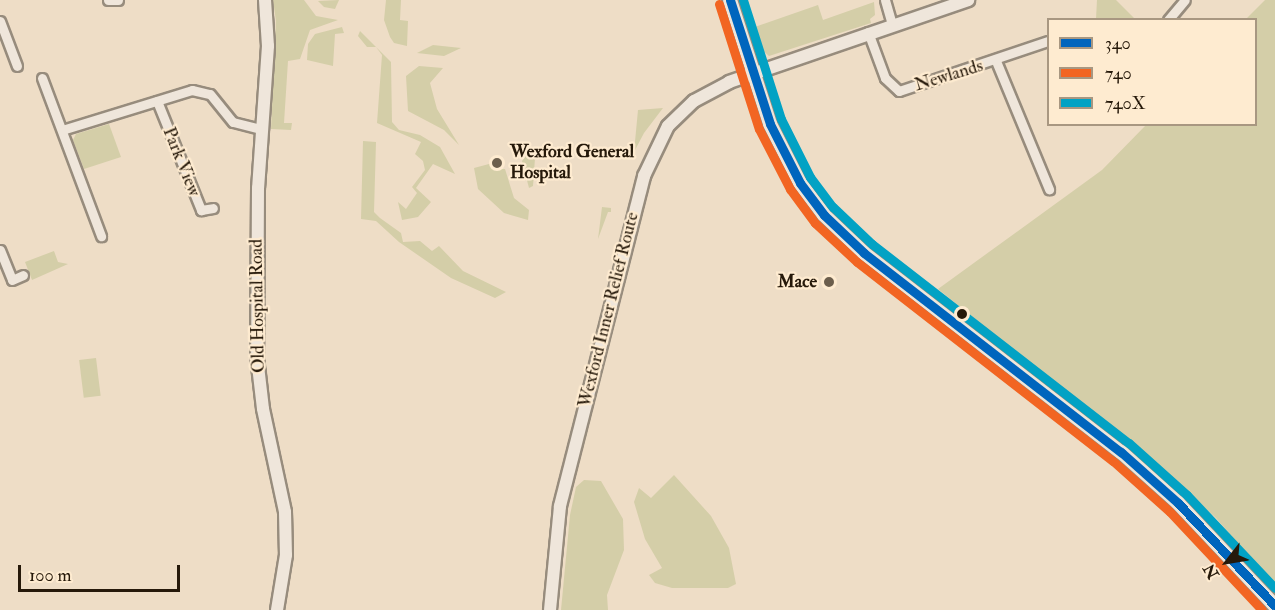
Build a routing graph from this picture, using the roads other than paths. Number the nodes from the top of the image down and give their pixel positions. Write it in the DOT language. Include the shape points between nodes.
graph roads {
  1 [pos="108,0"];
  2 [pos="118,0"];
  3 [pos="265,0"];
  4 [pos="730,0"];
  5 [pos="885,0"];
  6 [pos="968,0"];
  7 [pos="1185,0"];
  8 [pos="1170,18"];
  9 [pos="0,21"];
  10 [pos="892,25"];
  11 [pos="868,32"];
  12 [pos="1047,41"];
  13 [pos="996,62"];
  14 [pos="17,66"];
  15 [pos="751,73"];
  16 [pos="42,78"];
  17 [pos="157,101"];
  18 [pos="261,129"];
  19 [pos="62,130"];
  20 [pos="1049,189"];
  21 [pos="213,208"];
  22 [pos="100,236"];
  23 [pos="0,250"];
  24 [pos="23,275"];
  25 [pos="1275,606"];
  26 [pos="277,610"];
  27 [pos="550,610"];
  1 -- 2 [label="street"];
  3 -- 18 [label="street, Old Hospital Road" via="268,46"];
  4 -- 15 [label="main road"];
  5 -- 10 [label="street"];
  6 -- 10 [label="street, Wexford Inner Relief Route"];
  7 -- 8 [label="street"];
  9 -- 14 [label="street"];
  10 -- 11 [label="street, Wexford Inner Relief Route"];
  11 -- 13 [label="street, Newlands" via="885,78 899,91"];
  11 -- 15 [label="street, Wexford Inner Relief Route"];
  12 -- 13 [label="street, Newlands"];
  13 -- 20 [label="street, Newlands"];
  15 -- 25 [label="main road" via="781,149 824,214 864,253 1121,452 1178,503"];
  15 -- 27 [label="street, Wexford Inner Relief Route" via="708,92 682,112 656,143 644,176 560,506"];
  16 -- 19 [label="street"];
  17 -- 18 [label="street" via="201,91 210,94 233,122"];
  17 -- 19 [label="street"];
  17 -- 21 [label="street, Park View" via="201,210"];
  18 -- 26 [label="street, Old Hospital Road" via="257,357 263,409 285,512 286,555"];
  19 -- 22 [label="street"];
  23 -- 24 [label="street" via="12,279"];
}
